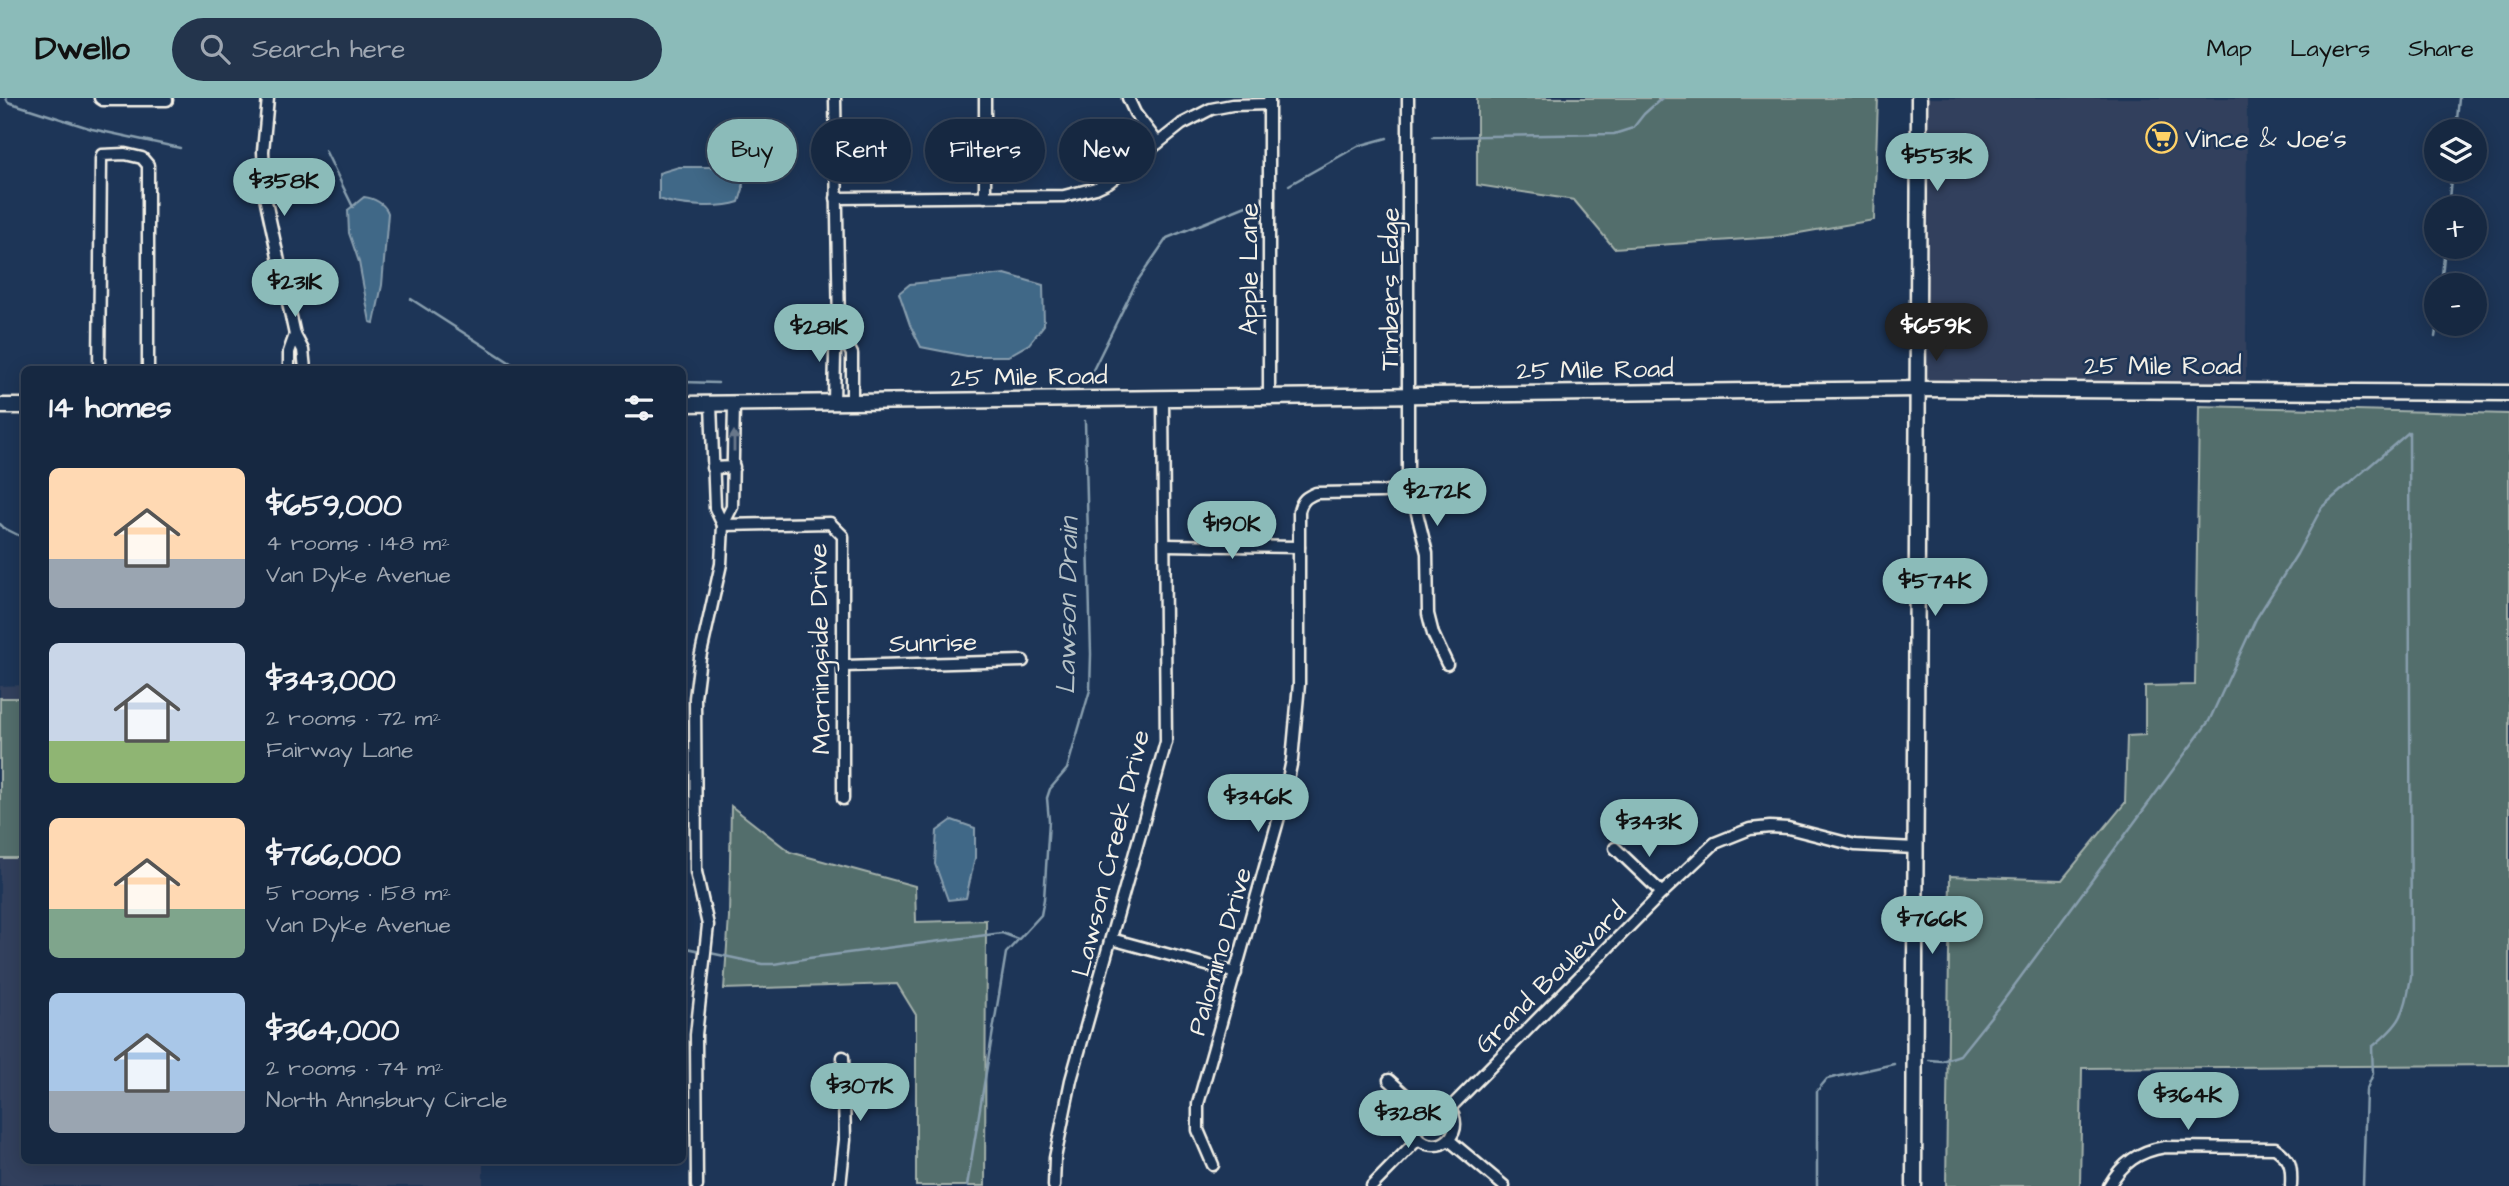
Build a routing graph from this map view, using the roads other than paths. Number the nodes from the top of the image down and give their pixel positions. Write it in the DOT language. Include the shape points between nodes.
graph roads {
  1 [pos="100,98"];
  2 [pos="268,98"];
  3 [pos="835,98"];
  4 [pos="985,98"];
  5 [pos="1128,98"];
  6 [pos="1409,98"];
  7 [pos="1919,98"];
  8 [pos="167,100"];
  9 [pos="1269,101"];
  10 [pos="1158,143"];
  11 [pos="985,197"];
  12 [pos="836,198"];
  13 [pos="839,329"];
  14 [pos="295,335"];
  15 [pos="99,366"];
  16 [pos="148,366"];
  17 [pos="289,366"];
  18 [pos="305,366"];
  19 [pos="1919,389"];
  20 [pos="2509,393"];
  21 [pos="1410,396"];
  22 [pos="1269,397"];
  23 [pos="1163,399"];
  24 [pos="834,402"];
  25 [pos="852,402"];
  26 [pos="686,404"];
  27 [pos="711,404"];
  28 [pos="734,404"];
  29 [pos="0,406"];
  30 [pos="21,406"];
  31 [pos="734,467"];
  32 [pos="712,468"];
  33 [pos="1409,488"];
  34 [pos="723,525"];
  35 [pos="1165,545"];
  36 [pos="1299,547"];
  37 [pos="1023,661"];
  38 [pos="1447,664"];
  39 [pos="844,666"];
  40 [pos="843,799"];
  41 [pos="1615,848"];
  42 [pos="1915,848"];
  43 [pos="1662,893"];
  44 [pos="1111,939"];
  45 [pos="1236,973"];
  46 [pos="843,1057"];
  47 [pos="1390,1080"];
  48 [pos="1419,1107"];
  49 [pos="1450,1108"];
  50 [pos="1418,1139"];
  51 [pos="1449,1140"];
  52 [pos="1213,1165"];
  53 [pos="697,1186"];
  54 [pos="840,1186"];
  55 [pos="1054,1186"];
  56 [pos="1372,1186"];
  57 [pos="1504,1186"];
  58 [pos="1914,1186"];
  59 [pos="2109,1186"];
  60 [pos="2291,1186"];
  1 -- 8 [label="street"];
  2 -- 14 [label="street" via="265,197"];
  3 -- 12 [label="street"];
  4 -- 11 [label="street"];
  5 -- 10 [label="street"];
  6 -- 21 [label="street, Timbers Edge"];
  7 -- 19 [label="street"];
  9 -- 10 [label="street" via="1211,109"];
  9 -- 22 [label="street, Apple Lane"];
  10 -- 11 [label="street" via="1096,188 1064,196"];
  11 -- 12 [label="street"];
  12 -- 13 [label="street"];
  13 -- 24 [label="street"];
  13 -- 25 [label="street" via="852,354"];
  14 -- 17 [label="street"];
  14 -- 18 [label="street"];
  15 -- 16 [label="street" via="101,159 108,153 135,155 148,165"];
  19 -- 20 [label="street, 25 Mile Road"];
  19 -- 21 [label="street, 25 Mile Road"];
  19 -- 42 [label="street"];
  21 -- 22 [label="street, 25 Mile Road"];
  21 -- 33 [label="street, Timbers Edge"];
  22 -- 23 [label="street, 25 Mile Road"];
  23 -- 25 [label="street, 25 Mile Road"];
  23 -- 35 [label="street, Lawson Creek Drive"];
  24 -- 25 [label="street, 25 Mile Road"];
  24 -- 28 [label="street, 25 Mile Road"];
  26 -- 27 [label="street, 25 Mile Road"];
  27 -- 28 [label="street, 25 Mile Road"];
  27 -- 32 [label="street"];
  31 -- 28 [label="street, one-way"];
  29 -- 30 [label="street"];
  31 -- 32 [label="street"];
  31 -- 34 [label="street" via="732,507"];
  32 -- 34 [label="street" via="715,508"];
  33 -- 36 [label="street, Palomino Drive" via="1306,496 1299,511"];
  33 -- 38 [label="street, Timbers Edge" via="1427,553 1428,614"];
  34 -- 39 [label="street, Morningside Drive" via="830,523 843,536"];
  34 -- 53 [label="street" via="721,564 695,698 696,872 708,925 696,1035"];
  35 -- 36 [label="street"];
  35 -- 44 [label="street, Lawson Creek Drive" via="1166,743"];
  36 -- 45 [label="street, Palomino Drive" via="1299,684 1292,760"];
  37 -- 39 [label="street, Sunrise"];
  39 -- 40 [label="street, Morningside Drive"];
  41 -- 43 [label="street"];
  42 -- 43 [label="street, Grand Boulevard" via="1855,845 1788,828 1750,829 1715,843"];
  42 -- 58 [label="street"];
  43 -- 49 [label="street, Grand Boulevard"];
  44 -- 45 [label="street"];
  44 -- 55 [label="street, Lawson Creek Drive" via="1071,1080"];
  45 -- 52 [label="street, Palomino Drive" via="1196,1118"];
  46 -- 54 [label="street" via="845,1140"];
  47 -- 48 [label="street"];
  48 -- 49 [label="street" via="1438,1102"];
  48 -- 50 [label="street" via="1413,1125"];
  49 -- 51 [label="street" via="1455,1127"];
  50 -- 51 [label="street" via="1433,1144"];
  50 -- 56 [label="street"];
  51 -- 57 [label="street"];
  59 -- 60 [label="street" via="2131,1158 2165,1147 2274,1148 2286,1156 2292,1170"];
}
